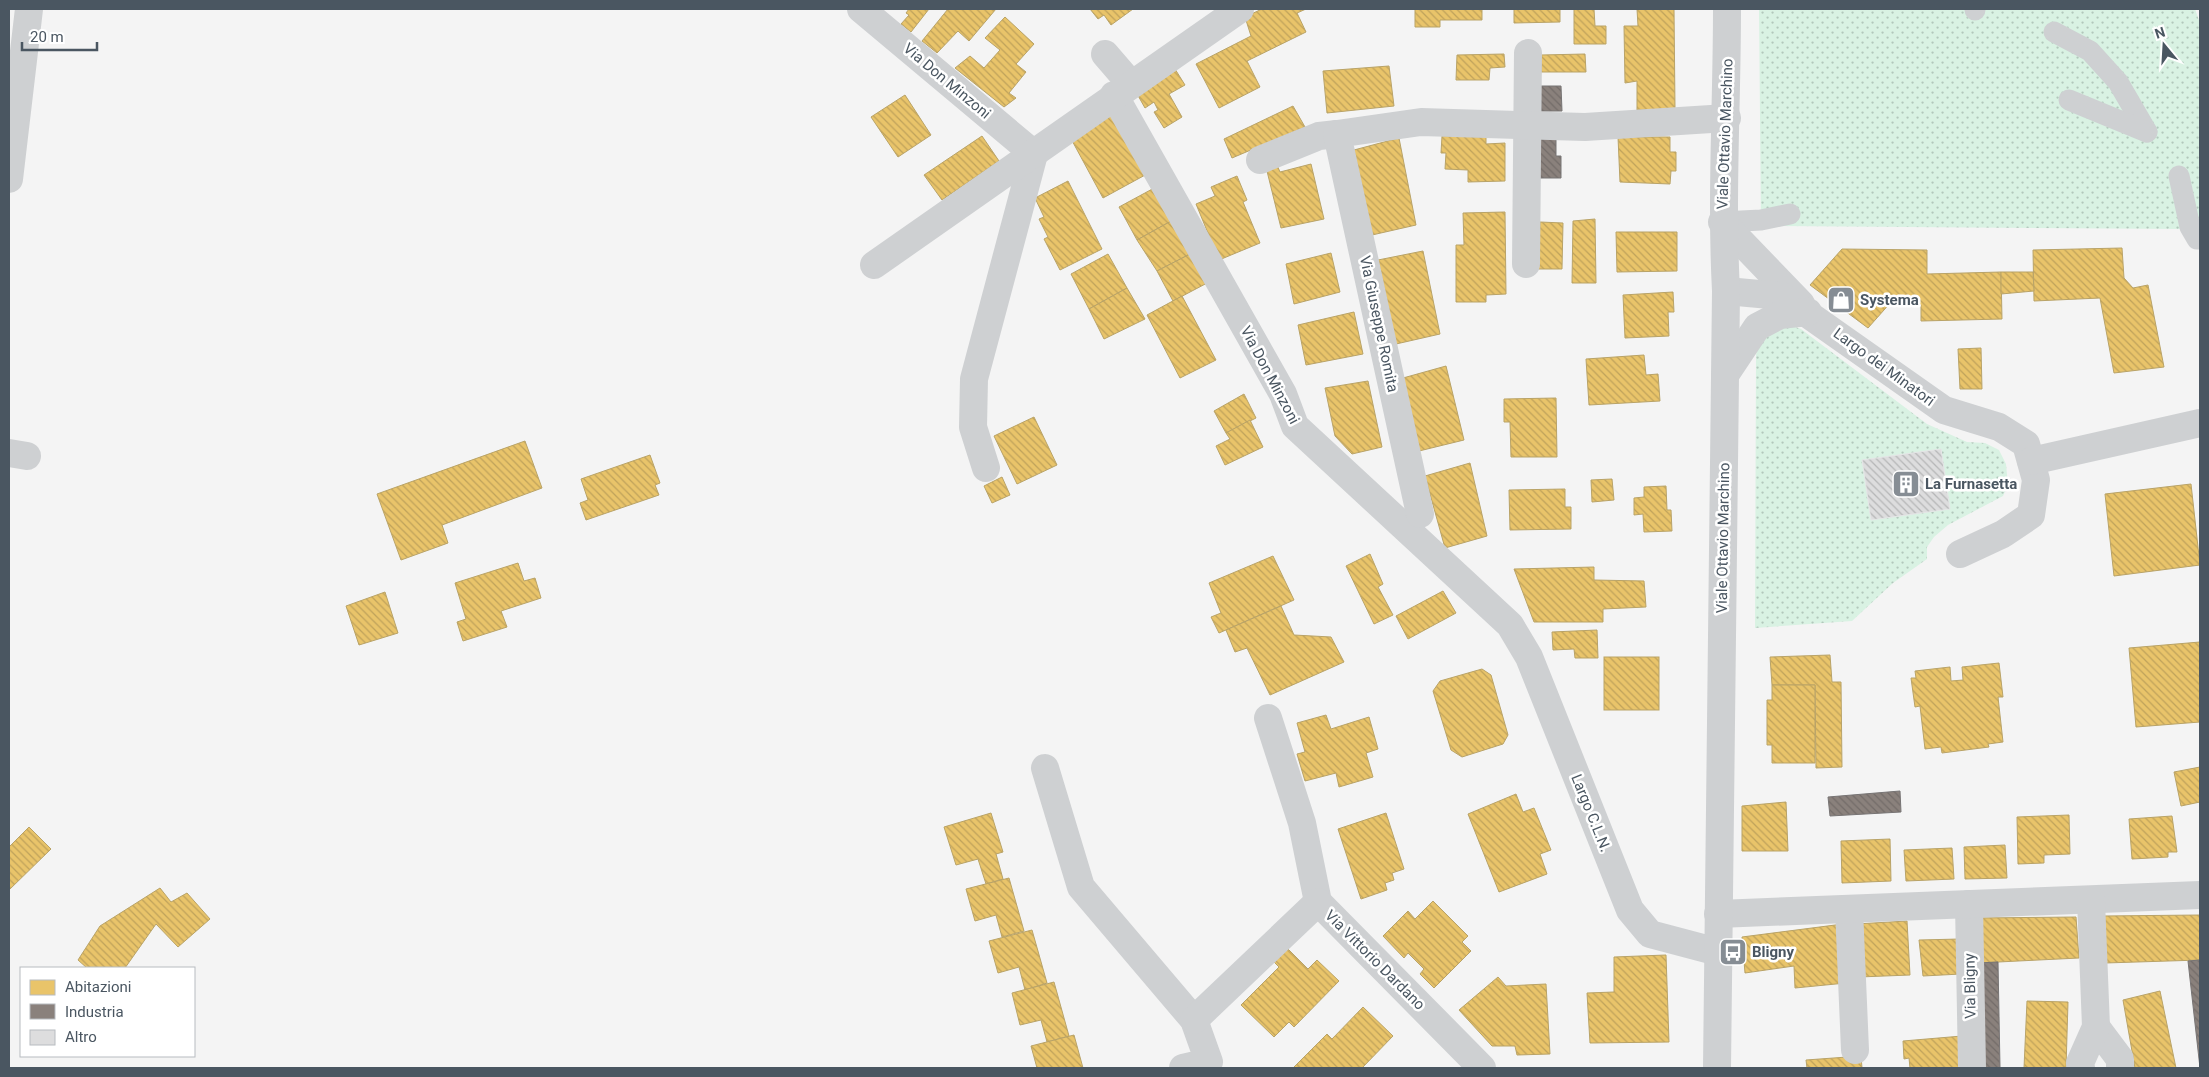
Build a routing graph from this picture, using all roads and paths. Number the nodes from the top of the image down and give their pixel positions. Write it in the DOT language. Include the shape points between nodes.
graph roads {
  1 [pos="29,9"];
  2 [pos="860,9"];
  3 [pos="1240,9"];
  4 [pos="1727,9"];
  5 [pos="2054,32"];
  6 [pos="1528,53"];
  7 [pos="1105,54"];
  8 [pos="14,83"];
  9 [pos="1122,90"];
  10 [pos="2069,100"];
  11 [pos="1727,118"];
  12 [pos="1528,125"];
  13 [pos="1338,134"];
  14 [pos="1034,154"];
  15 [pos="1260,160"];
  16 [pos="2179,176"];
  17 [pos="9,179"];
  18 [pos="1790,214"];
  19 [pos="1722,222"];
  20 [pos="2200,239"];
  21 [pos="1526,264"];
  22 [pos="874,265"];
  23 [pos="1726,291"];
  24 [pos="1808,312"];
  25 [pos="1725,375"];
  26 [pos="2200,423"];
  27 [pos="2031,461"];
  28 [pos="986,468"];
  29 [pos="1420,514"];
  30 [pos="1960,554"];
  31 [pos="1510,625"];
  32 [pos="1268,718"];
  33 [pos="1045,768"];
  34 [pos="2200,895"];
  35 [pos="2091,900"];
  36 [pos="1318,902"];
  37 [pos="1969,904"];
  38 [pos="1849,909"];
  39 [pos="1718,914"];
  40 [pos="1718,952"];
  41 [pos="1194,1020"];
  42 [pos="2096,1027"];
  43 [pos="1855,1050"];
  44 [pos="1183,1068"];
  45 [pos="1482,1068"];
  46 [pos="1717,1068"];
  47 [pos="1972,1068"];
  48 [pos="2080,1068"];
  49 [pos="2120,1068"];
  1 -- 8 [label="street"];
  2 -- 14 [label="street, Via Don Minzoni"];
  3 -- 9 [label="street"];
  4 -- 11 [label="street, Viale Ottavio Marchino"];
  5 -- 10 [label="street" via="2090,51 2118,82 2147,132"];
  6 -- 12 [label="street"];
  7 -- 9 [label="street, Via Don Minzoni"];
  8 -- 17 [label="street"];
  9 -- 14 [label="street"];
  9 -- 31 [label="street, Via Don Minzoni" via="1282,394 1295,426"];
  11 -- 12 [label="street" via="1585,127"];
  11 -- 19 [label="street, Viale Ottavio Marchino"];
  12 -- 13 [label="street" via="1421,122"];
  12 -- 21 [label="street"];
  13 -- 15 [label="street" via="1319,136"];
  13 -- 29 [label="street, Via Giuseppe Romita"];
  14 -- 22 [label="street"];
  14 -- 28 [label="street" via="974,379 973,427"];
  16 -- 20 [label="street" via="2190,227"];
  18 -- 19 [label="street" via="1761,220"];
  19 -- 23 [label="street, Viale Ottavio Marchino"];
  19 -- 24 [label="street"];
  23 -- 24 [label="street, Largo dei Minatori" via="1782,296"];
  23 -- 25 [label="street, Viale Ottavio Marchino"];
  24 -- 25 [label="street" via="1780,315 1757,327"];
  24 -- 27 [label="street, Largo dei Minatori" via="1944,410 1999,427 2026,444"];
  25 -- 39 [label="street, Viale Ottavio Marchino"];
  26 -- 27 [label="street"];
  27 -- 30 [label="street, Largo dei Minatori" via="2036,480 2031,515 2003,534"];
  31 -- 40 [label="street, Largo C.L.N." via="1529,657 1630,910 1650,934"];
  32 -- 36 [label="street, Via Vittorio Dardano" via="1302,823"];
  33 -- 41 [label="street" via="1081,886"];
  34 -- 35 [label="street"];
  35 -- 37 [label="street"];
  35 -- 42 [label="street"];
  36 -- 41 [label="street"];
  36 -- 45 [label="street, Via Vittorio Dardano"];
  37 -- 38 [label="street"];
  37 -- 47 [label="street, Via Bligny"];
  38 -- 39 [label="street"];
  38 -- 43 [label="street"];
  39 -- 40 [label="street, Viale Ottavio Marchino"];
  40 -- 46 [label="street, Viale Ottavio Marchino"];
  41 -- 44 [label="street" via="1210,1062"];
  42 -- 48 [label="street"];
  42 -- 49 [label="street" via="2120,1058"];
}
